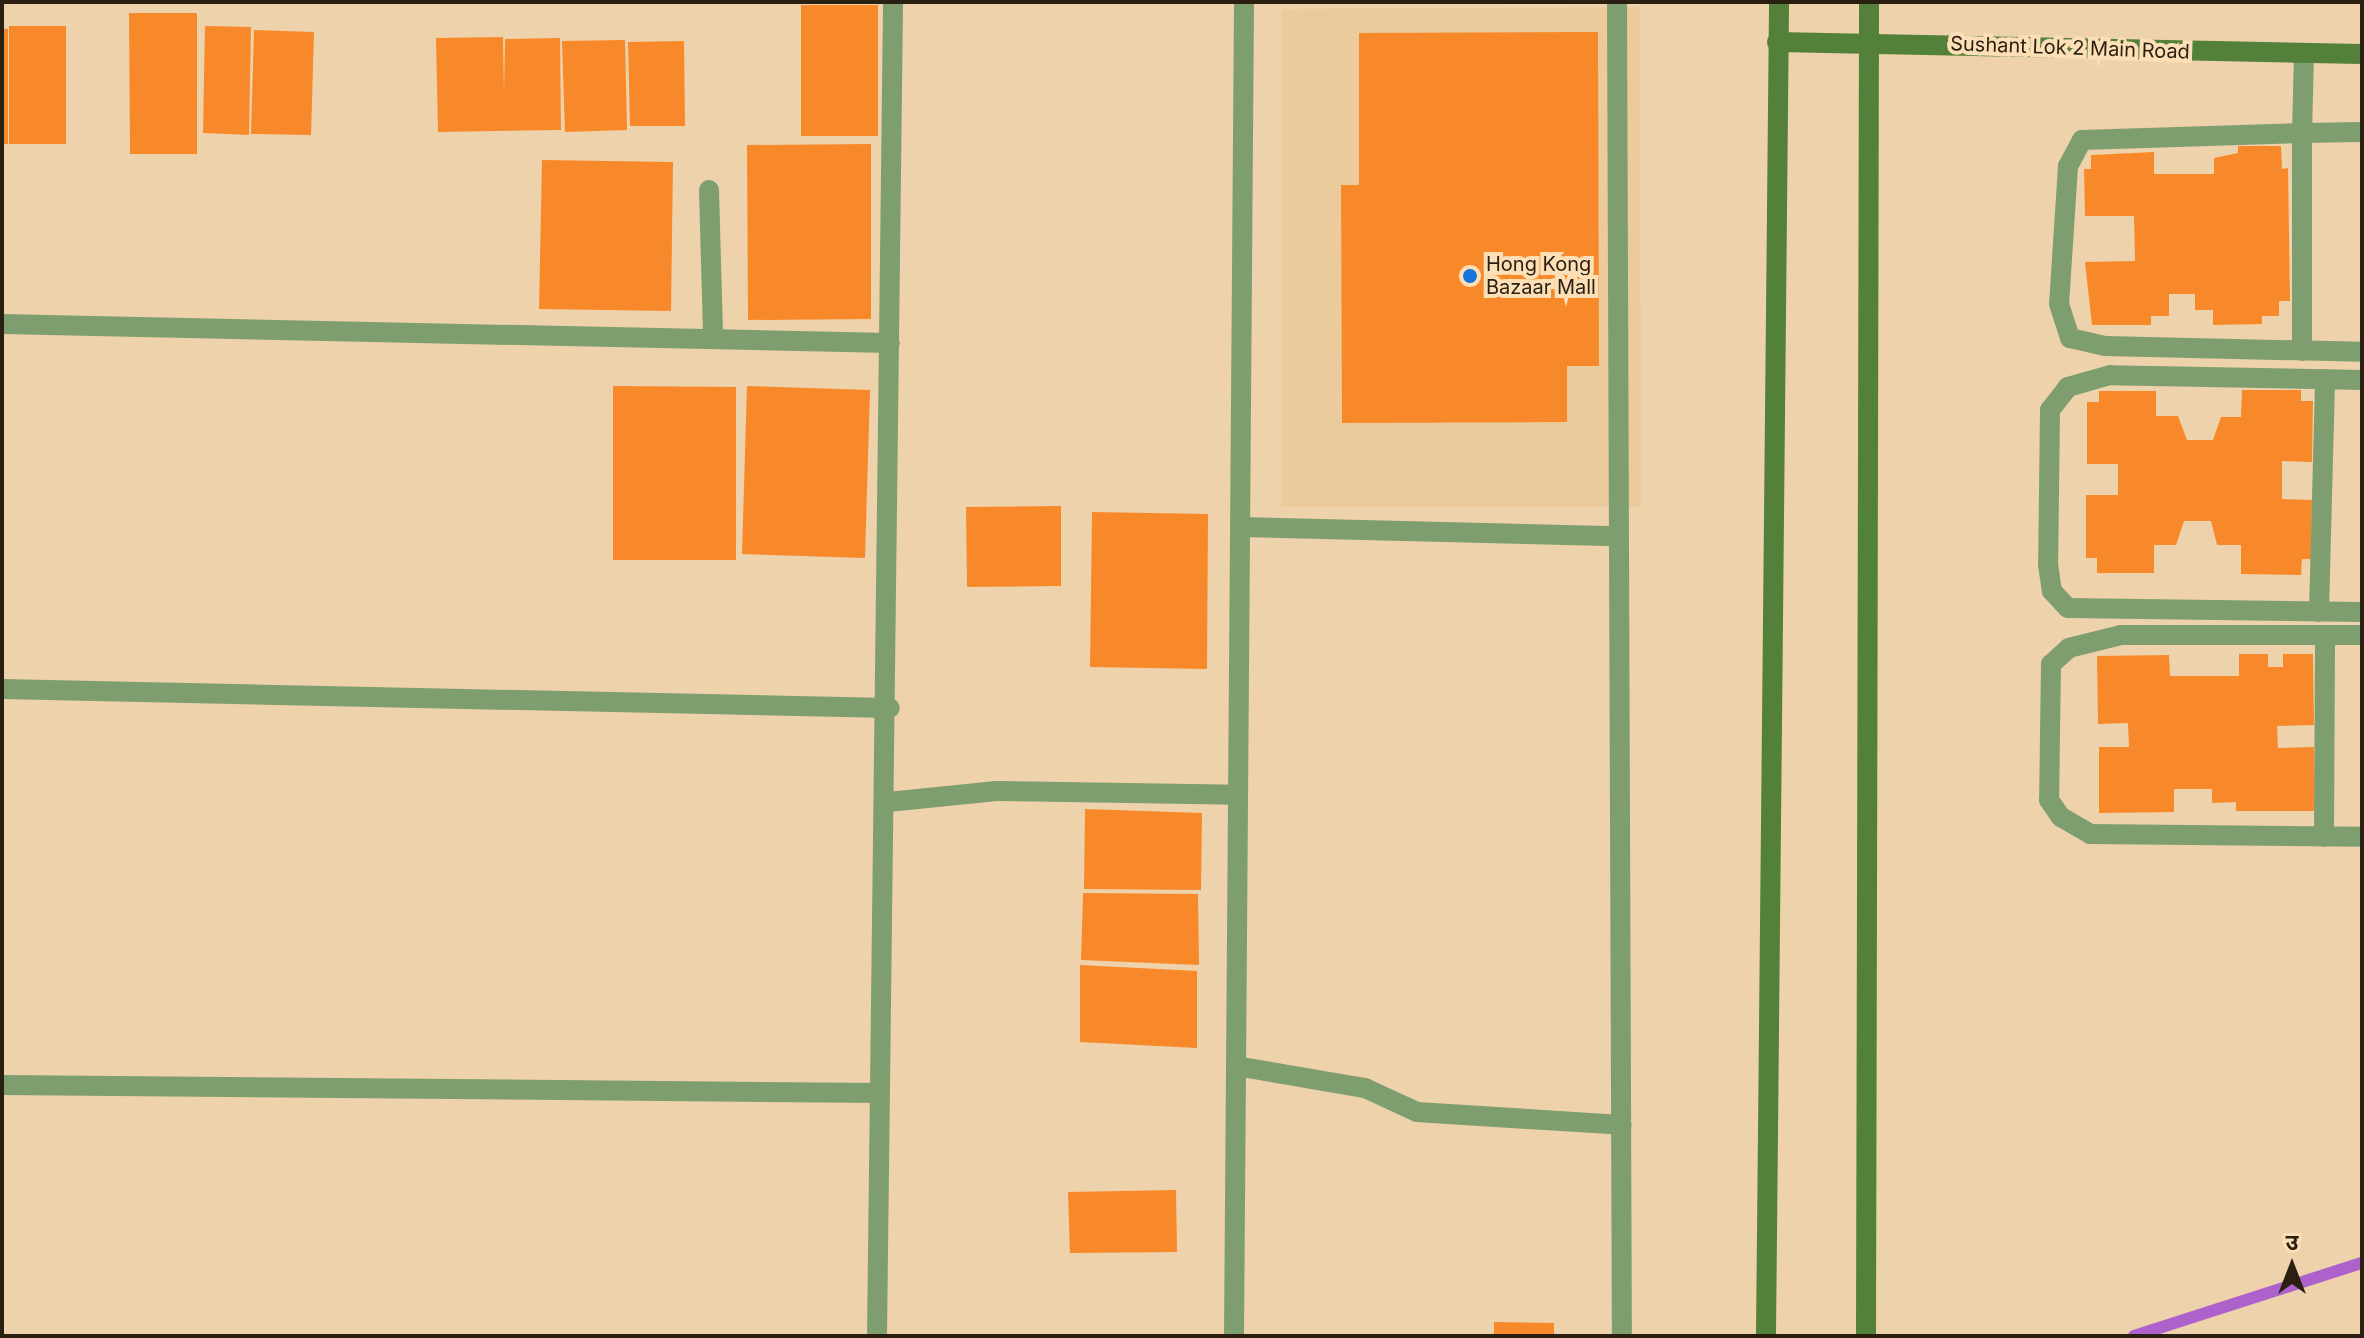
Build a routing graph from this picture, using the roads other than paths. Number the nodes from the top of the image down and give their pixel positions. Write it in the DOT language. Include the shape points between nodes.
graph roads {
  1 [pos="893,2"];
  2 [pos="1244,2"];
  3 [pos="1617,2"];
  4 [pos="1779,2"];
  5 [pos="1869,2"];
  6 [pos="1870,41"];
  7 [pos="1777,42"];
  8 [pos="2304,53"];
  9 [pos="2362,54"];
  10 [pos="2362,132"];
  11 [pos="2302,133"];
  12 [pos="709,190"];
  13 [pos="2,324"];
  14 [pos="713,337"];
  15 [pos="890,343"];
  16 [pos="2302,351"];
  17 [pos="2362,352"];
  18 [pos="2325,379"];
  19 [pos="2362,380"];
  20 [pos="1241,527"];
  21 [pos="1618,536"];
  22 [pos="2319,612"];
  23 [pos="2362,612"];
  24 [pos="2325,635"];
  25 [pos="2362,635"];
  26 [pos="2,689"];
  27 [pos="890,708"];
  28 [pos="1238,795"];
  29 [pos="888,802"];
  30 [pos="2324,837"];
  31 [pos="2362,837"];
  32 [pos="1236,1066"];
  33 [pos="2,1085"];
  34 [pos="879,1093"];
  35 [pos="1622,1125"];
  36 [pos="877,1336"];
  37 [pos="1234,1336"];
  38 [pos="1622,1336"];
  39 [pos="1766,1336"];
  40 [pos="1866,1336"];
  1 -- 15 [label="street"];
  2 -- 20 [label="street"];
  3 -- 21 [label="street"];
  4 -- 7 [label="main road"];
  5 -- 6 [label="main road"];
  6 -- 7 [label="main road, Sushant Lok 2 Main Road"];
  6 -- 8 [label="main road, Sushant Lok 2 Main Road"];
  6 -- 40 [label="main road"];
  7 -- 39 [label="main road"];
  8 -- 9 [label="main road, Sushant Lok 2 Main Road"];
  8 -- 11 [label="street"];
  10 -- 11 [label="street"];
  11 -- 16 [label="street"];
  11 -- 16 [label="street" via="2082,140 2068,166 2059,304 2070,338 2105,346"];
  12 -- 14 [label="street"];
  13 -- 14 [label="street"];
  14 -- 15 [label="street"];
  15 -- 27 [label="street"];
  16 -- 17 [label="street"];
  18 -- 19 [label="street"];
  18 -- 22 [label="street"];
  18 -- 22 [label="street" via="2110,375 2068,387 2050,410 2048,564 2052,591 2068,608"];
  20 -- 21 [label="street"];
  20 -- 28 [label="street"];
  21 -- 35 [label="street"];
  22 -- 23 [label="street"];
  24 -- 25 [label="street"];
  24 -- 30 [label="street"];
  24 -- 30 [label="street" via="2121,635 2069,648 2051,664 2049,800 2061,817 2090,834"];
  26 -- 27 [label="street"];
  27 -- 29 [label="street"];
  28 -- 29 [label="street" via="996,791"];
  28 -- 32 [label="street"];
  29 -- 34 [label="street"];
  30 -- 31 [label="street"];
  32 -- 35 [label="street" via="1365,1088 1417,1112"];
  32 -- 37 [label="street"];
  33 -- 34 [label="street"];
  34 -- 36 [label="street"];
  35 -- 38 [label="street"];
}
